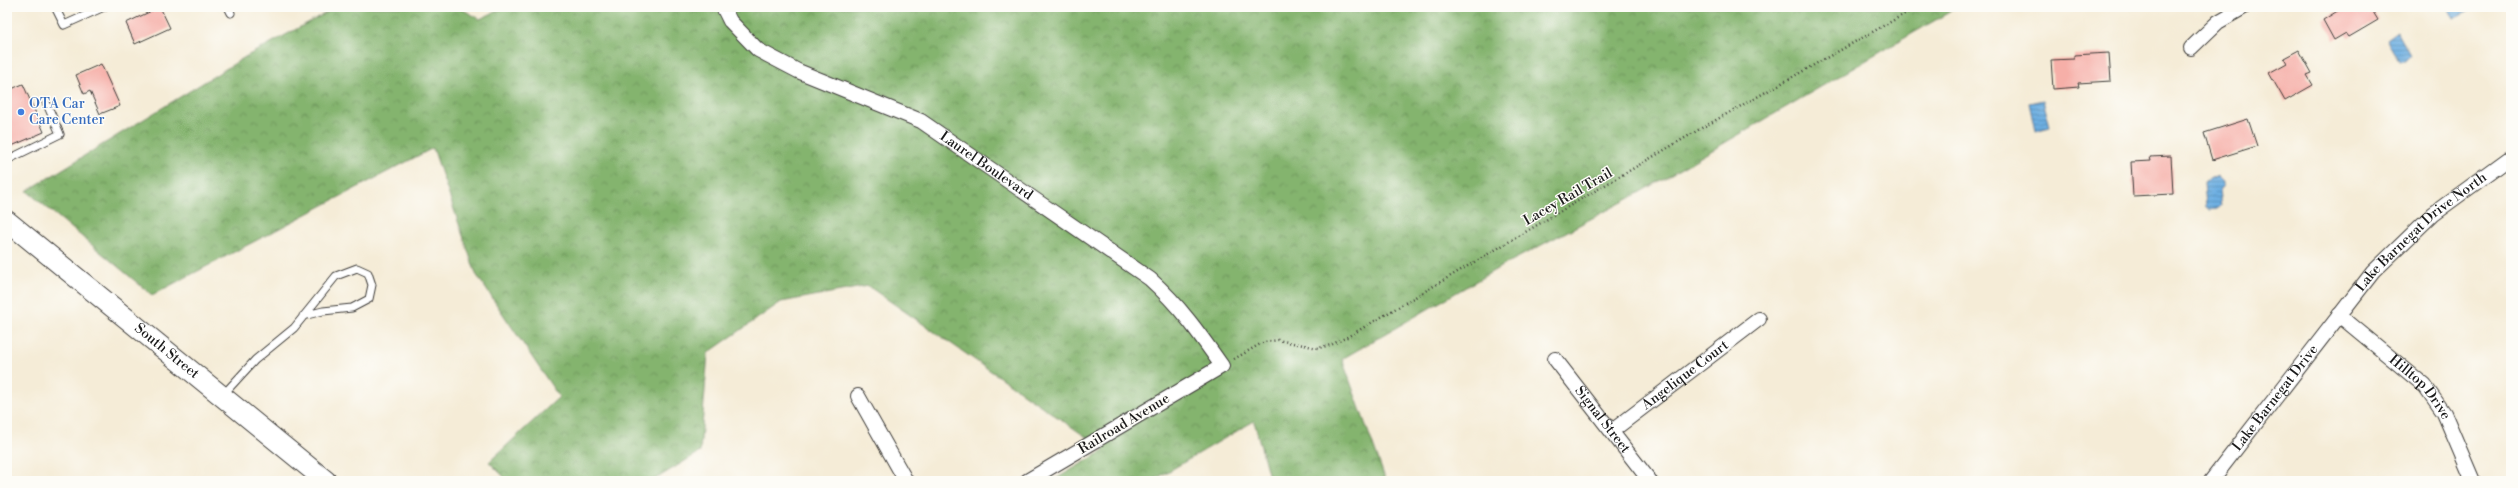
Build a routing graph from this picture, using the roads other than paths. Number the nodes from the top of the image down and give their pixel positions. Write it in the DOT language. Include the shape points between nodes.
graph roads {
  1 [pos="55,7"];
  2 [pos="104,7"];
  3 [pos="723,7"];
  4 [pos="2244,7"];
  5 [pos="2191,48"];
  6 [pos="7,66"];
  7 [pos="7,79"];
  8 [pos="46,102"];
  9 [pos="2511,157"];
  10 [pos="7,160"];
  11 [pos="7,221"];
  12 [pos="2339,315"];
  13 [pos="303,316"];
  14 [pos="1759,319"];
  15 [pos="1555,359"];
  16 [pos="1222,366"];
  17 [pos="222,396"];
  18 [pos="858,396"];
  19 [pos="1612,431"];
  20 [pos="326,481"];
  21 [pos="906,481"];
  22 [pos="1027,481"];
  23 [pos="1650,481"];
  24 [pos="2211,481"];
  25 [pos="2473,481"];
  1 -- 2 [label="lane" via="64,25"];
  3 -- 16 [label="street, Laurel Boulevard" via="730,21 758,50 798,71 921,120 1150,279 1173,300 1194,325"];
  4 -- 5 [label="street" via="2218,22"];
  6 -- 7 [label="lane"];
  8 -- 10 [label="lane" via="60,134"];
  9 -- 12 [label="street, Lake Barnegat Drive North" via="2433,214 2403,241 2373,272"];
  11 -- 17 [label="street, South Street"];
  12 -- 24 [label="street, Lake Barnegat Drive"];
  12 -- 25 [label="street, Hilltop Drive" via="2425,386 2444,413"];
  13 -- 13 [label="lane" via="336,276 357,268 368,273 372,285 369,299 352,308"];
  13 -- 17 [label="lane" via="294,328 255,360"];
  14 -- 19 [label="street, Angelique Court"];
  15 -- 19 [label="street, Signal Street"];
  16 -- 22 [label="street, Railroad Avenue"];
  17 -- 20 [label="street, South Street"];
  18 -- 21 [label="street"];
  19 -- 23 [label="street, Signal Street"];
}
